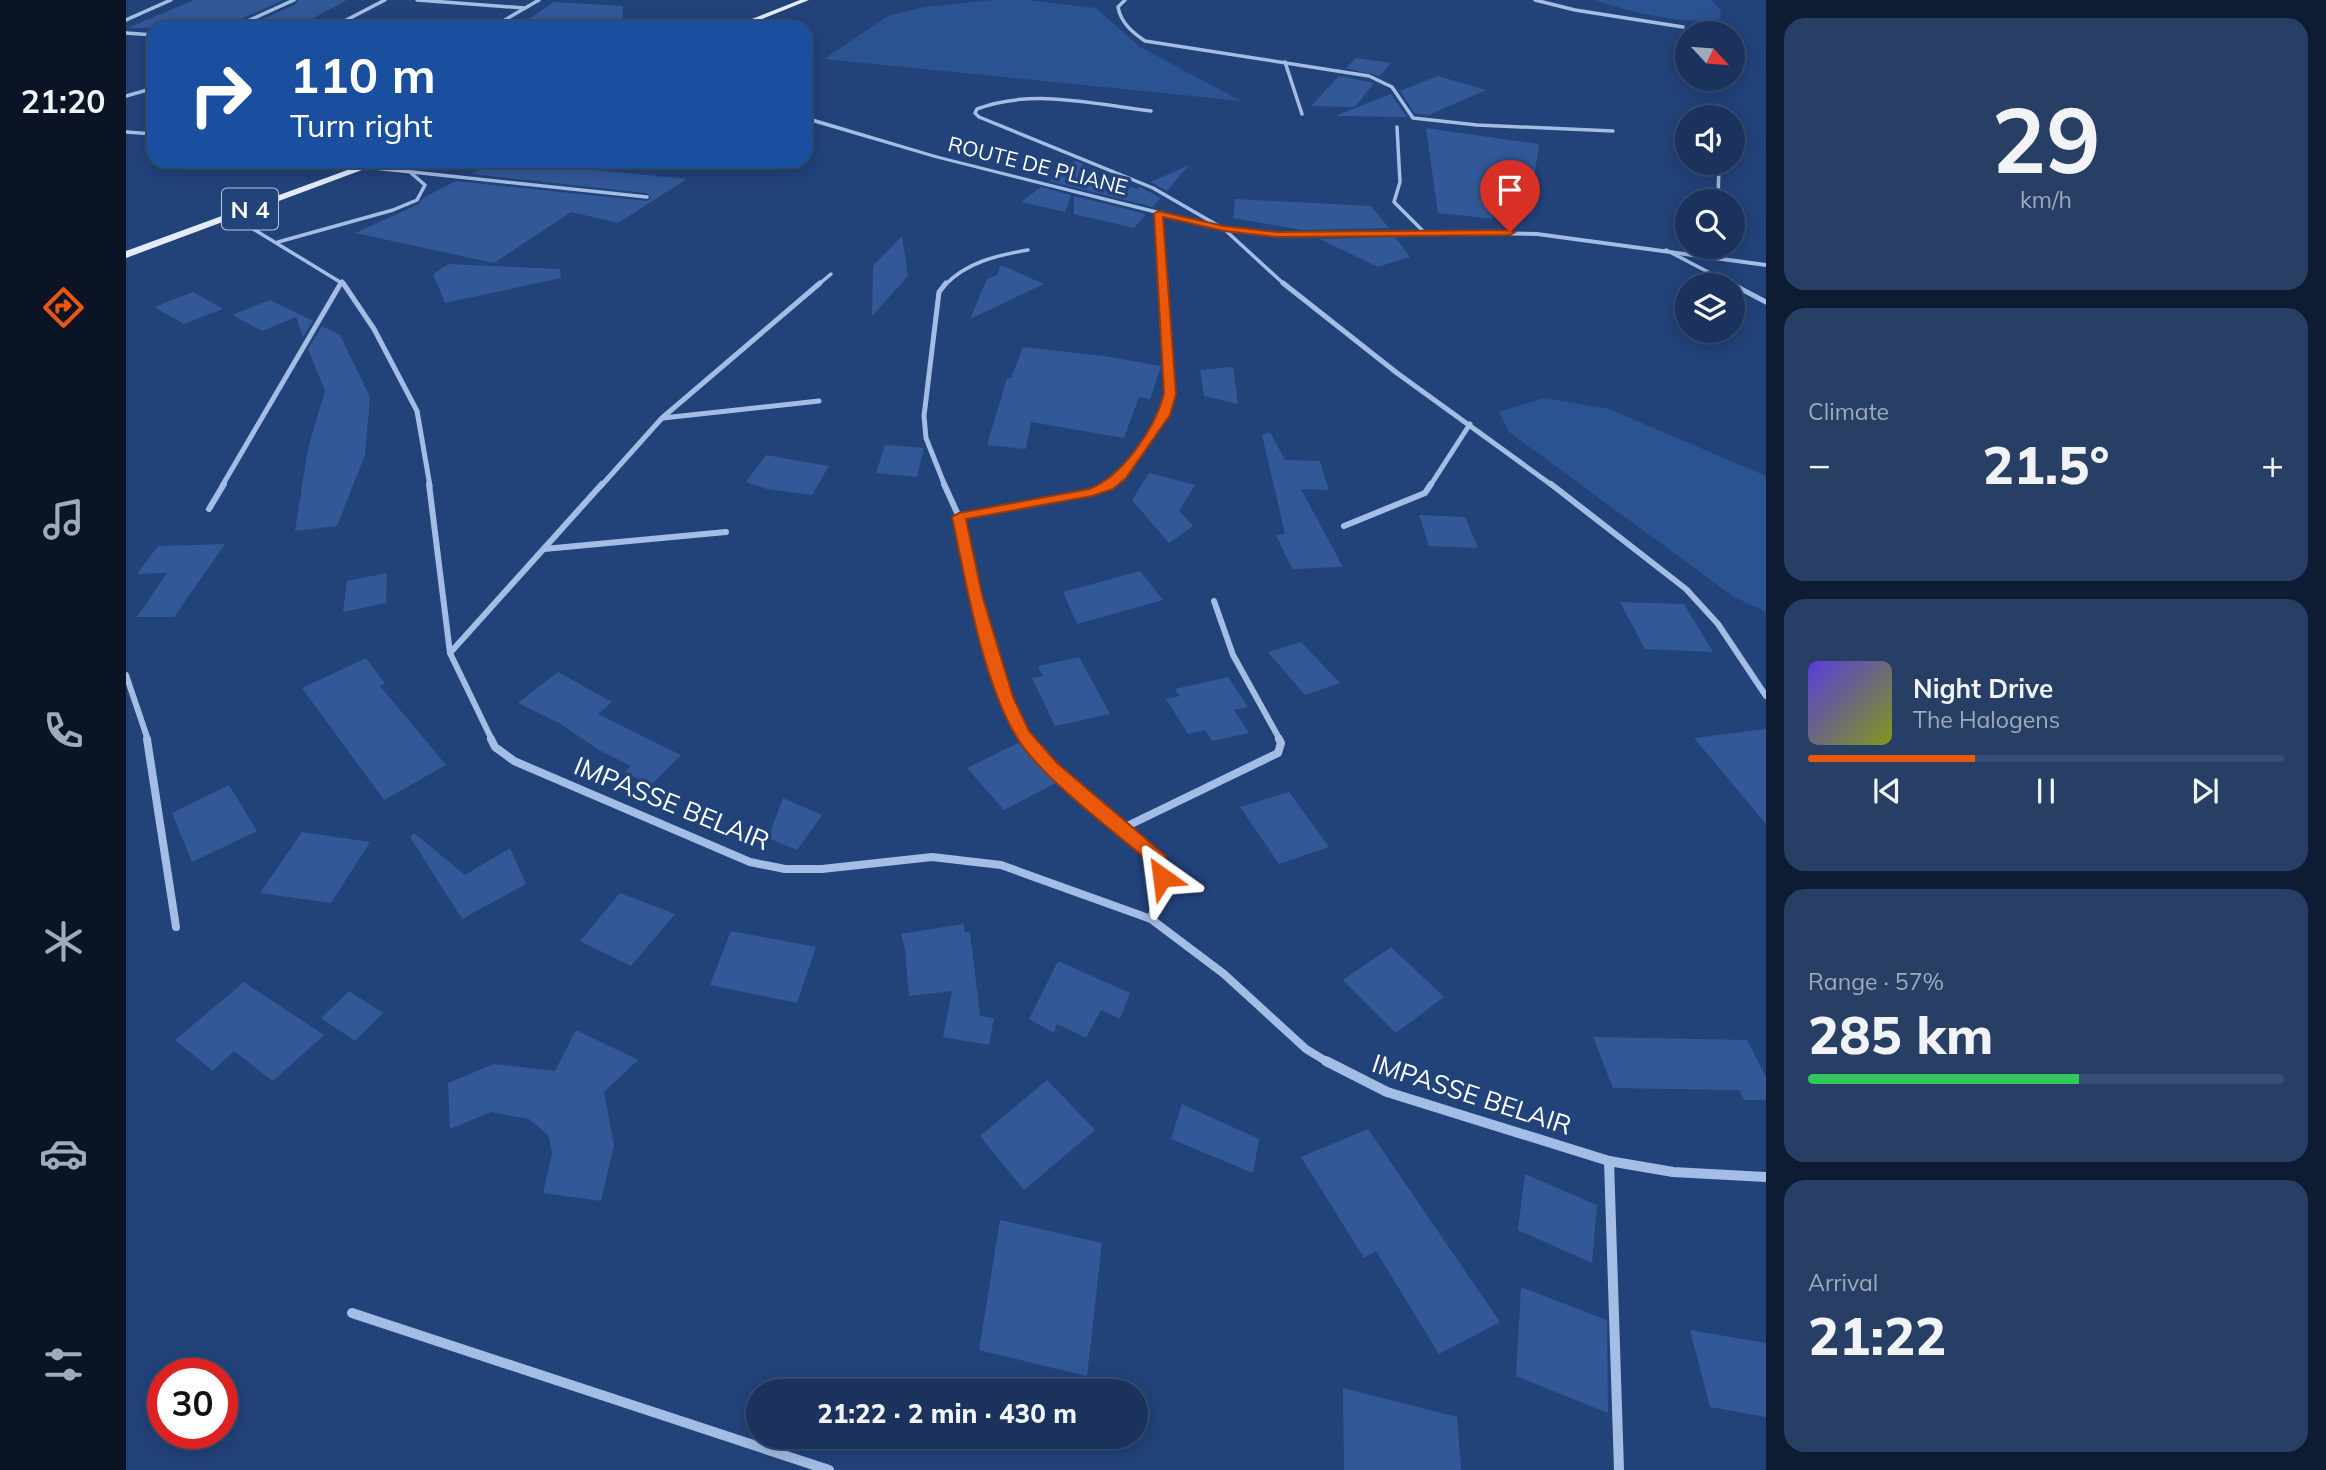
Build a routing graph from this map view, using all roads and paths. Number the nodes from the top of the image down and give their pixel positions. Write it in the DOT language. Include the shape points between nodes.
graph roads {
  1 [pos="171,0"];
  2 [pos="294,0"];
  3 [pos="384,0"];
  4 [pos="417,0"];
  5 [pos="539,0"];
  6 [pos="806,0"];
  7 [pos="1125,0"];
  8 [pos="1535,0"];
  9 [pos="526,8"];
  10 [pos="126,20"];
  11 [pos="248,21"];
  12 [pos="344,21"];
  13 [pos="503,21"];
  14 [pos="751,21"];
  15 [pos="1675,26"];
  16 [pos="126,33"];
  17 [pos="147,34"];
  18 [pos="1285,62"];
  19 [pos="147,90"];
  20 [pos="126,96"];
  21 [pos="1151,111"];
  22 [pos="1302,114"];
  23 [pos="812,120"];
  24 [pos="1396,127"];
  25 [pos="1613,131"];
  26 [pos="126,132"];
  27 [pos="147,134"];
  28 [pos="357,168"];
  29 [pos="392,168"];
  30 [pos="410,172"];
  31 [pos="647,197"];
  32 [pos="1158,214"];
  33 [pos="232,216"];
  34 [pos="1224,229"];
  35 [pos="1424,232"];
  36 [pos="278,242"];
  37 [pos="1028,250"];
  38 [pos="1666,250"];
  39 [pos="1675,251"];
  40 [pos="126,255"];
  41 [pos="1724,259"];
  42 [pos="1766,265"];
  43 [pos="831,274"];
  44 [pos="342,281"];
  45 [pos="1766,302"];
  46 [pos="819,401"];
  47 [pos="662,418"];
  48 [pos="1470,424"];
  49 [pos="209,509"];
  50 [pos="959,517"];
  51 [pos="1344,526"];
  52 [pos="726,532"];
  53 [pos="544,549"];
  54 [pos="1214,601"];
  55 [pos="450,653"];
  56 [pos="126,676"];
  57 [pos="1766,696"];
  58 [pos="1121,829"];
  59 [pos="1151,919"];
  60 [pos="176,927"];
  61 [pos="1609,1161"];
  62 [pos="1766,1177"];
  63 [pos="352,1312"];
  64 [pos="829,1470"];
  65 [pos="1619,1470"];
  1 -- 10 [label="street"];
  2 -- 11 [label="street"];
  3 -- 12 [label="street"];
  4 -- 9 [label="street"];
  5 -- 9 [label="street"];
  6 -- 14 [label="main road"];
  7 -- 18 [label="street" via="1119,13 1126,27 1145,41"];
  8 -- 15 [label="street"];
  9 -- 13 [label="street"];
  16 -- 17 [label="street"];
  18 -- 22 [label="street"];
  18 -- 25 [label="street" via="1378,78 1396,89 1413,118"];
  19 -- 20 [label="street"];
  21 -- 34 [label="street" via="1024,99 991,101 975,113 1153,188"];
  23 -- 32 [label="street, ROUTE DE PLIANE"];
  24 -- 35 [label="street" via="1400,182 1394,202"];
  26 -- 27 [label="street"];
  28 -- 33 [label="main road, N 4"];
  29 -- 30 [label="street"];
  30 -- 31 [label="street"];
  30 -- 36 [label="street" via="425,185 417,200"];
  32 -- 34 [label="street, ROUTE DE PLIANE"];
  32 -- 50 [label="street" via="1170,394 1164,415 1108,486 1092,493"];
  33 -- 36 [label="street, IMPASSE BELAIR"];
  33 -- 40 [label="main road, N 4"];
  34 -- 35 [label="street, ROUTE DE PLIANE" via="1300,235"];
  34 -- 48 [label="street" via="1291,290"];
  35 -- 38 [label="street, ROUTE DE PLIANE" via="1537,234"];
  36 -- 44 [label="street, IMPASSE BELAIR"];
  37 -- 50 [label="street" via="985,258 949,279 939,292 925,427 933,461"];
  38 -- 39 [label="street, ROUTE DE PLIANE"];
  38 -- 45 [label="street"];
  41 -- 42 [label="street, ROUTE DE PLIANE"];
  43 -- 47 [label="street"];
  44 -- 49 [label="street"];
  44 -- 55 [label="street, IMPASSE BELAIR" via="374,329 417,411"];
  46 -- 47 [label="street"];
  47 -- 53 [label="street"];
  48 -- 51 [label="street" via="1425,493"];
  48 -- 57 [label="street" via="1686,589 1718,624"];
  50 -- 58 [label="street" via="975,595 1005,697 1023,734 1051,767"];
  52 -- 53 [label="street"];
  53 -- 55 [label="street"];
  54 -- 58 [label="street" via="1233,655 1281,748"];
  55 -- 59 [label="street, IMPASSE BELAIR" via="495,747 514,761 751,862 785,869 822,869 932,857 968,859 1001,865"];
  56 -- 60 [label="street" via="151,749"];
  58 -- 59 [label="street" via="1159,860 1162,877"];
  59 -- 61 [label="street, IMPASSE BELAIR" via="1224,974 1306,1049 1344,1072 1387,1092"];
  61 -- 62 [label="street, IMPASSE BELAIR" via="1673,1172"];
  61 -- 65 [label="street"];
  63 -- 64 [label="street"];
}
